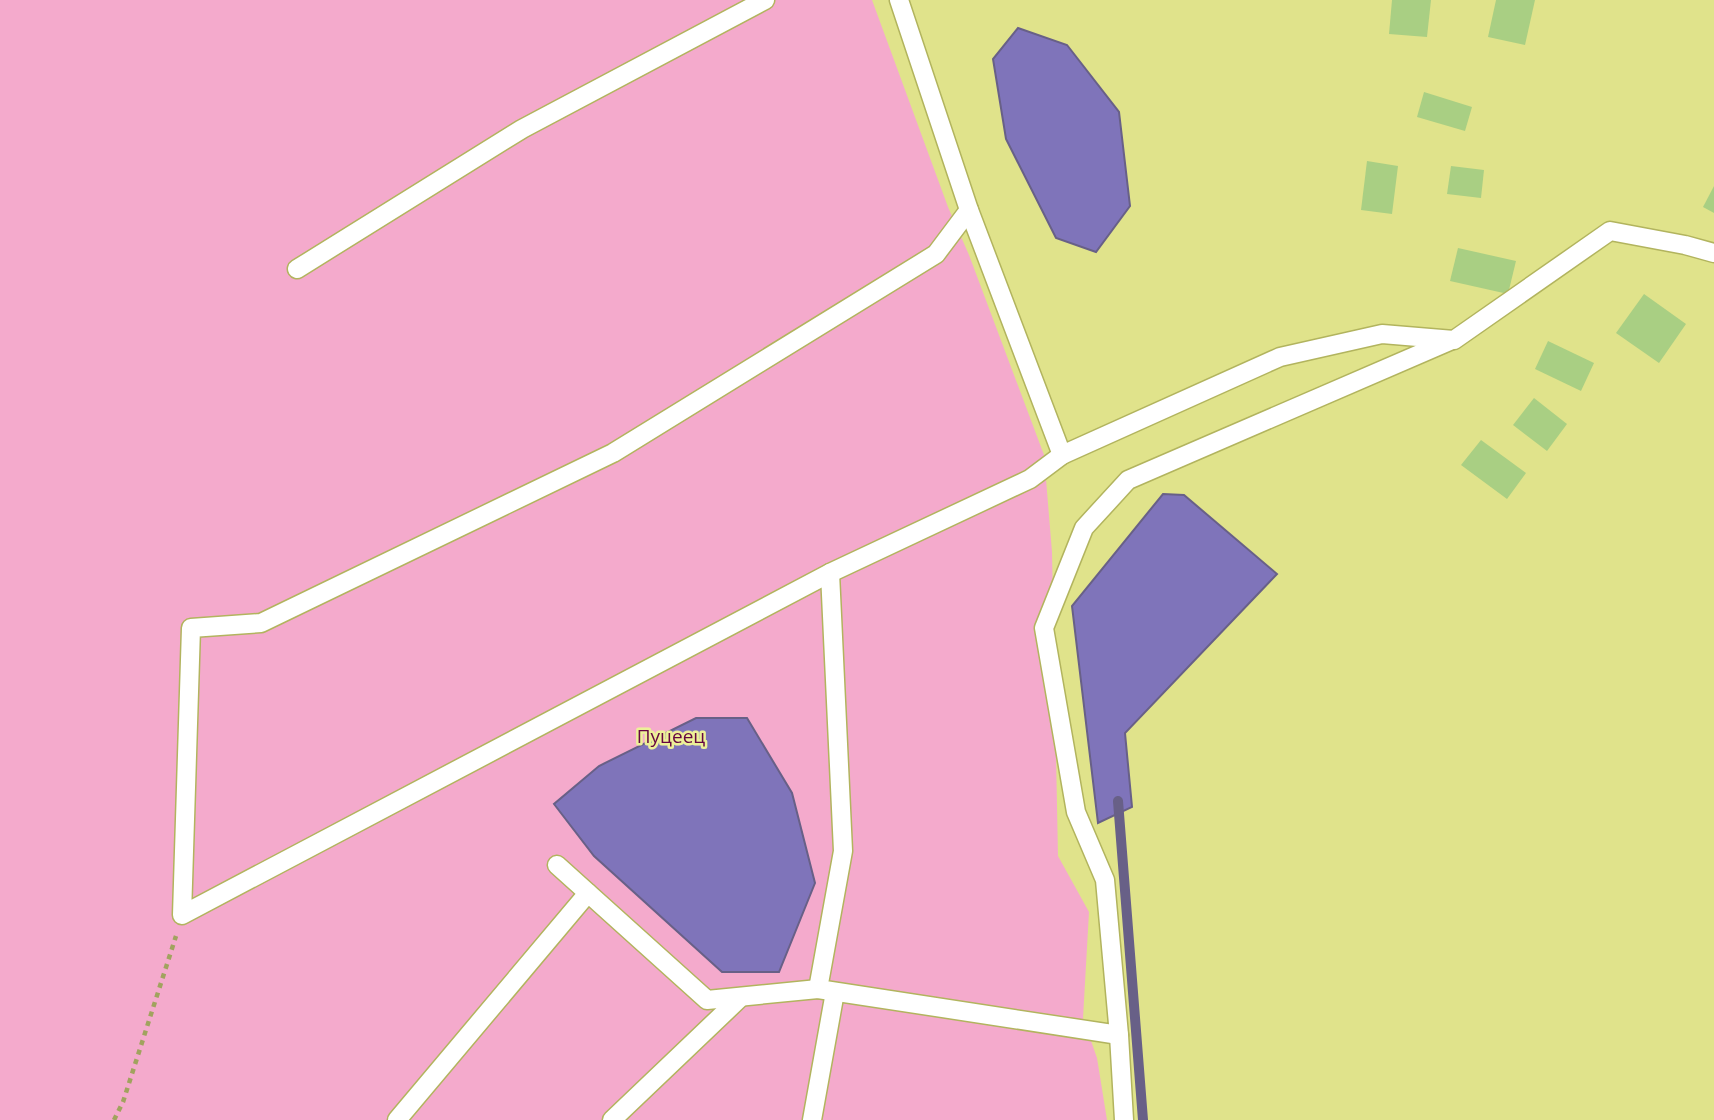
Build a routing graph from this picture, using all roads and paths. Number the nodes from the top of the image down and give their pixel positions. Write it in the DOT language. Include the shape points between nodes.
graph roads {
  1 [pos="765,0"];
  2 [pos="899,0"];
  3 [pos="969,210"];
  4 [pos="1714,253"];
  5 [pos="297,269"];
  6 [pos="1454,340"];
  7 [pos="1062,456"];
  8 [pos="830,573"];
  9 [pos="557,865"];
  10 [pos="588,893"];
  11 [pos="182,915"];
  12 [pos="826,991"];
  13 [pos="741,997"];
  14 [pos="1119,1035"];
  15 [pos="114,1120"];
  16 [pos="397,1120"];
  17 [pos="612,1120"];
  18 [pos="812,1120"];
  19 [pos="1124,1120"];
  1 -- 5 [label="lane" via="522,129"];
  2 -- 3 [label="lane"];
  3 -- 7 [label="lane"];
  3 -- 11 [label="lane" via="936,254 613,453 261,623 191,628"];
  4 -- 6 [label="lane" via="1610,231"];
  6 -- 7 [label="lane" via="1382,334 1280,357"];
  6 -- 14 [label="lane" via="1128,480 1084,528 1044,628 1076,812 1105,880"];
  7 -- 8 [label="lane" via="1030,479"];
  8 -- 11 [label="lane"];
  8 -- 12 [label="lane" via="844,851"];
  9 -- 10 [label="lane"];
  10 -- 13 [label="lane" via="707,1000"];
  10 -- 16 [label="lane"];
  11 -- 15 [label="path" via="124,1102"];
  12 -- 13 [label="lane"];
  12 -- 14 [label="lane"];
  12 -- 18 [label="lane"];
  13 -- 17 [label="lane"];
  14 -- 19 [label="lane"];
}
